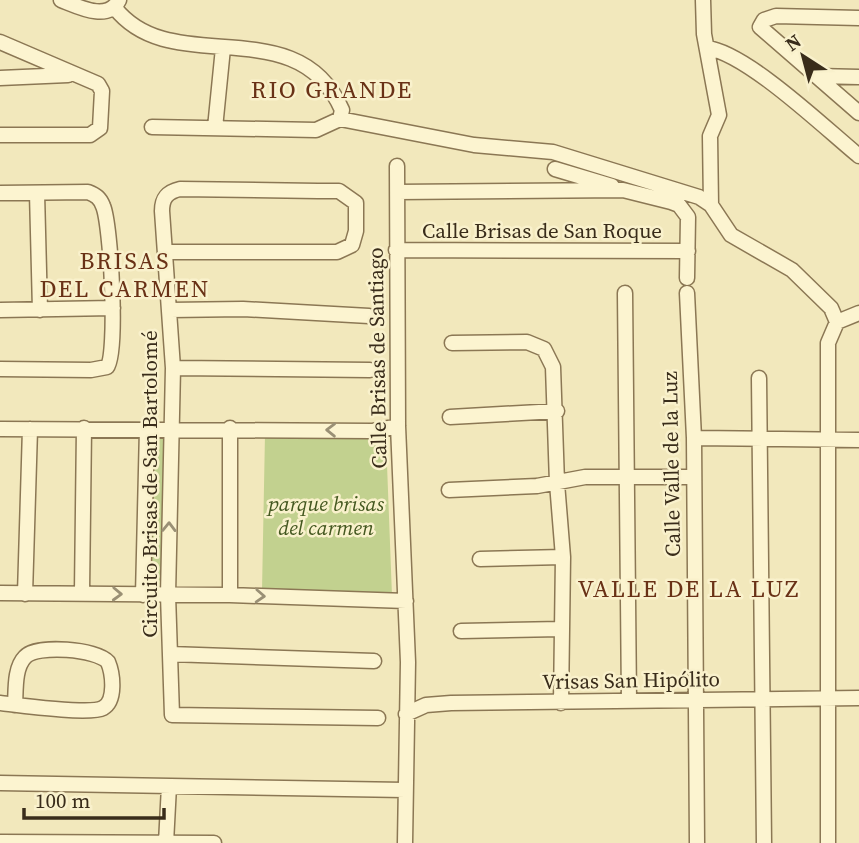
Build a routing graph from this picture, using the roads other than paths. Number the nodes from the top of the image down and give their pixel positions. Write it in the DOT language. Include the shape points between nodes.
graph roads {
  1 [pos="61,0"];
  2 [pos="703,0"];
  3 [pos="117,4"];
  4 [pos="859,18"];
  5 [pos="0,42"];
  6 [pos="223,48"];
  7 [pos="707,48"];
  8 [pos="73,75"];
  9 [pos="817,76"];
  10 [pos="859,77"];
  11 [pos="0,78"];
  12 [pos="859,113"];
  13 [pos="341,114"];
  14 [pos="152,127"];
  15 [pos="215,128"];
  16 [pos="0,135"];
  17 [pos="859,156"];
  18 [pos="397,166"];
  19 [pos="555,169"];
  20 [pos="623,190"];
  21 [pos="397,192"];
  22 [pos="0,193"];
  23 [pos="37,193"];
  24 [pos="711,205"];
  25 [pos="396,250"];
  26 [pos="688,251"];
  27 [pos="166,252"];
  28 [pos="625,293"];
  29 [pos="113,308"];
  30 [pos="0,310"];
  31 [pos="40,310"];
  32 [pos="170,310"];
  33 [pos="859,313"];
  34 [pos="369,316"];
  35 [pos="837,322"];
  36 [pos="452,344"];
  37 [pos="173,368"];
  38 [pos="0,369"];
  39 [pos="370,370"];
  40 [pos="759,378"];
  41 [pos="556,411"];
  42 [pos="450,417"];
  43 [pos="398,426"];
  44 [pos="85,428"];
  45 [pos="172,428"];
  46 [pos="230,428"];
  47 [pos="0,429"];
  48 [pos="30,429"];
  49 [pos="147,429"];
  50 [pos="694,438"];
  51 [pos="761,438"];
  52 [pos="825,440"];
  53 [pos="859,440"];
  54 [pos="627,476"];
  55 [pos="694,477"];
  56 [pos="557,483"];
  57 [pos="449,490"];
  58 [pos="563,557"];
  59 [pos="480,559"];
  60 [pos="82,592"];
  61 [pos="0,593"];
  62 [pos="25,594"];
  63 [pos="143,595"];
  64 [pos="167,595"];
  65 [pos="230,595"];
  66 [pos="406,601"];
  67 [pos="561,629"];
  68 [pos="461,631"];
  69 [pos="170,654"];
  70 [pos="374,662"];
  71 [pos="828,697"];
  72 [pos="859,698"];
  73 [pos="695,699"];
  74 [pos="762,699"];
  75 [pos="629,701"];
  76 [pos="561,703"];
  77 [pos="8,704"];
  78 [pos="406,714"];
  79 [pos="378,718"];
  80 [pos="0,783"];
  81 [pos="169,786"];
  82 [pos="405,790"];
  83 [pos="0,842"];
  84 [pos="166,843"];
  85 [pos="214,843"];
  86 [pos="405,843"];
  87 [pos="697,843"];
  88 [pos="764,843"];
  89 [pos="828,843"];
  1 -- 3 [label="street" via="96,11"];
  2 -- 7 [label="street"];
  3 -- 6 [label="street" via="128,24 146,33"];
  4 -- 9 [label="street" via="776,16 760,24 762,32"];
  5 -- 8 [label="street"];
  6 -- 13 [label="street" via="299,60 326,85"];
  6 -- 15 [label="street"];
  7 -- 17 [label="street" via="763,77"];
  7 -- 24 [label="street" via="719,115 710,136"];
  8 -- 11 [label="street"];
  8 -- 16 [label="street" via="94,81 102,91 97,131 80,136"];
  9 -- 10 [label="street"];
  9 -- 12 [label="street"];
  13 -- 15 [label="street" via="316,130"];
  13 -- 24 [label="street" via="474,145 553,152 699,197"];
  14 -- 15 [label="street"];
  18 -- 21 [label="street, Calle Brisas de Santiago"];
  19 -- 20 [label="street"];
  20 -- 21 [label="street"];
  20 -- 26 [label="street, Calle Valle de la Luz" via="679,205 688,217"];
  21 -- 25 [label="street, Calle Brisas de Santiago"];
  22 -- 23 [label="street"];
  23 -- 29 [label="street" via="88,192 100,199 105,209"];
  23 -- 31 [label="street"];
  24 -- 35 [label="street" via="731,235 792,270 831,308"];
  25 -- 26 [label="street, Calle Brisas de San Roque"];
  25 -- 43 [label="street, Calle Brisas de Santiago"];
  26 -- 50 [label="street, Calle Valle de la Luz"];
  27 -- 27 [label="street, Circuito Brisas de San Bartolomé" via="162,204 172,191 339,191 356,203 352,245 337,252"];
  27 -- 32 [label="street, Circuito Brisas de San Bartolomé"];
  28 -- 54 [label="street"];
  29 -- 31 [label="street"];
  29 -- 38 [label="street" via="113,356 107,367"];
  30 -- 31 [label="street"];
  32 -- 34 [label="street"];
  32 -- 37 [label="street, Circuito Brisas de San Bartolomé"];
  33 -- 35 [label="street"];
  35 -- 52 [label="street" via="828,343"];
  36 -- 41 [label="street" via="538,345 548,356 555,377"];
  37 -- 39 [label="street"];
  37 -- 45 [label="street, Circuito Brisas de San Bartolomé"];
  40 -- 51 [label="street"];
  41 -- 42 [label="street"];
  41 -- 56 [label="street"];
  43 -- 46 [label="street, one-way" via="372,430"];
  43 -- 66 [label="street, Calle Brisas de Santiago"];
  44 -- 48 [label="street"];
  44 -- 49 [label="street"];
  44 -- 60 [label="street"];
  45 -- 46 [label="street"];
  45 -- 49 [label="street"];
  64 -- 45 [label="street, Circuito Brisas de San Bartolomé, one-way"];
  46 -- 65 [label="street"];
  47 -- 48 [label="street"];
  48 -- 62 [label="street"];
  49 -- 63 [label="street"];
  50 -- 51 [label="street"];
  50 -- 55 [label="street, Calle Valle de la Luz"];
  51 -- 52 [label="street"];
  51 -- 74 [label="street"];
  52 -- 53 [label="street"];
  52 -- 71 [label="street"];
  54 -- 55 [label="street"];
  54 -- 56 [label="street"];
  54 -- 75 [label="street"];
  55 -- 73 [label="street, Calle Valle de la Luz"];
  56 -- 57 [label="street"];
  56 -- 58 [label="street"];
  58 -- 59 [label="street"];
  58 -- 67 [label="street"];
  60 -- 62 [label="street"];
  60 -- 63 [label="street, one-way"];
  61 -- 62 [label="street"];
  63 -- 64 [label="street"];
  64 -- 65 [label="street"];
  64 -- 69 [label="street, Circuito Brisas de San Bartolomé"];
  65 -- 66 [label="street, one-way"];
  66 -- 78 [label="street, Calle Brisas de Santiago"];
  67 -- 68 [label="street"];
  67 -- 76 [label="street"];
  69 -- 70 [label="street"];
  69 -- 79 [label="street, Circuito Brisas de San Bartolomé" via="172,715"];
  71 -- 72 [label="street, Vrisas San Hipólito"];
  71 -- 74 [label="street, Vrisas San Hipólito"];
  71 -- 89 [label="street"];
  73 -- 74 [label="street, Vrisas San Hipólito"];
  73 -- 75 [label="street, Vrisas San Hipólito"];
  73 -- 87 [label="street, Calle Valle de la Luz"];
  74 -- 88 [label="street"];
  75 -- 76 [label="street, Vrisas San Hipólito"];
  76 -- 78 [label="street, Vrisas San Hipólito" via="435,704"];
  77 -- 77 [label="street" via="100,709 111,695 108,662 96,654 30,652 20,663"];
  78 -- 82 [label="street, Calle Brisas de Santiago"];
  80 -- 81 [label="street"];
  81 -- 82 [label="street"];
  81 -- 84 [label="street"];
  82 -- 86 [label="street, Calle Brisas de Santiago"];
  83 -- 84 [label="street"];
  84 -- 85 [label="street"];
}
